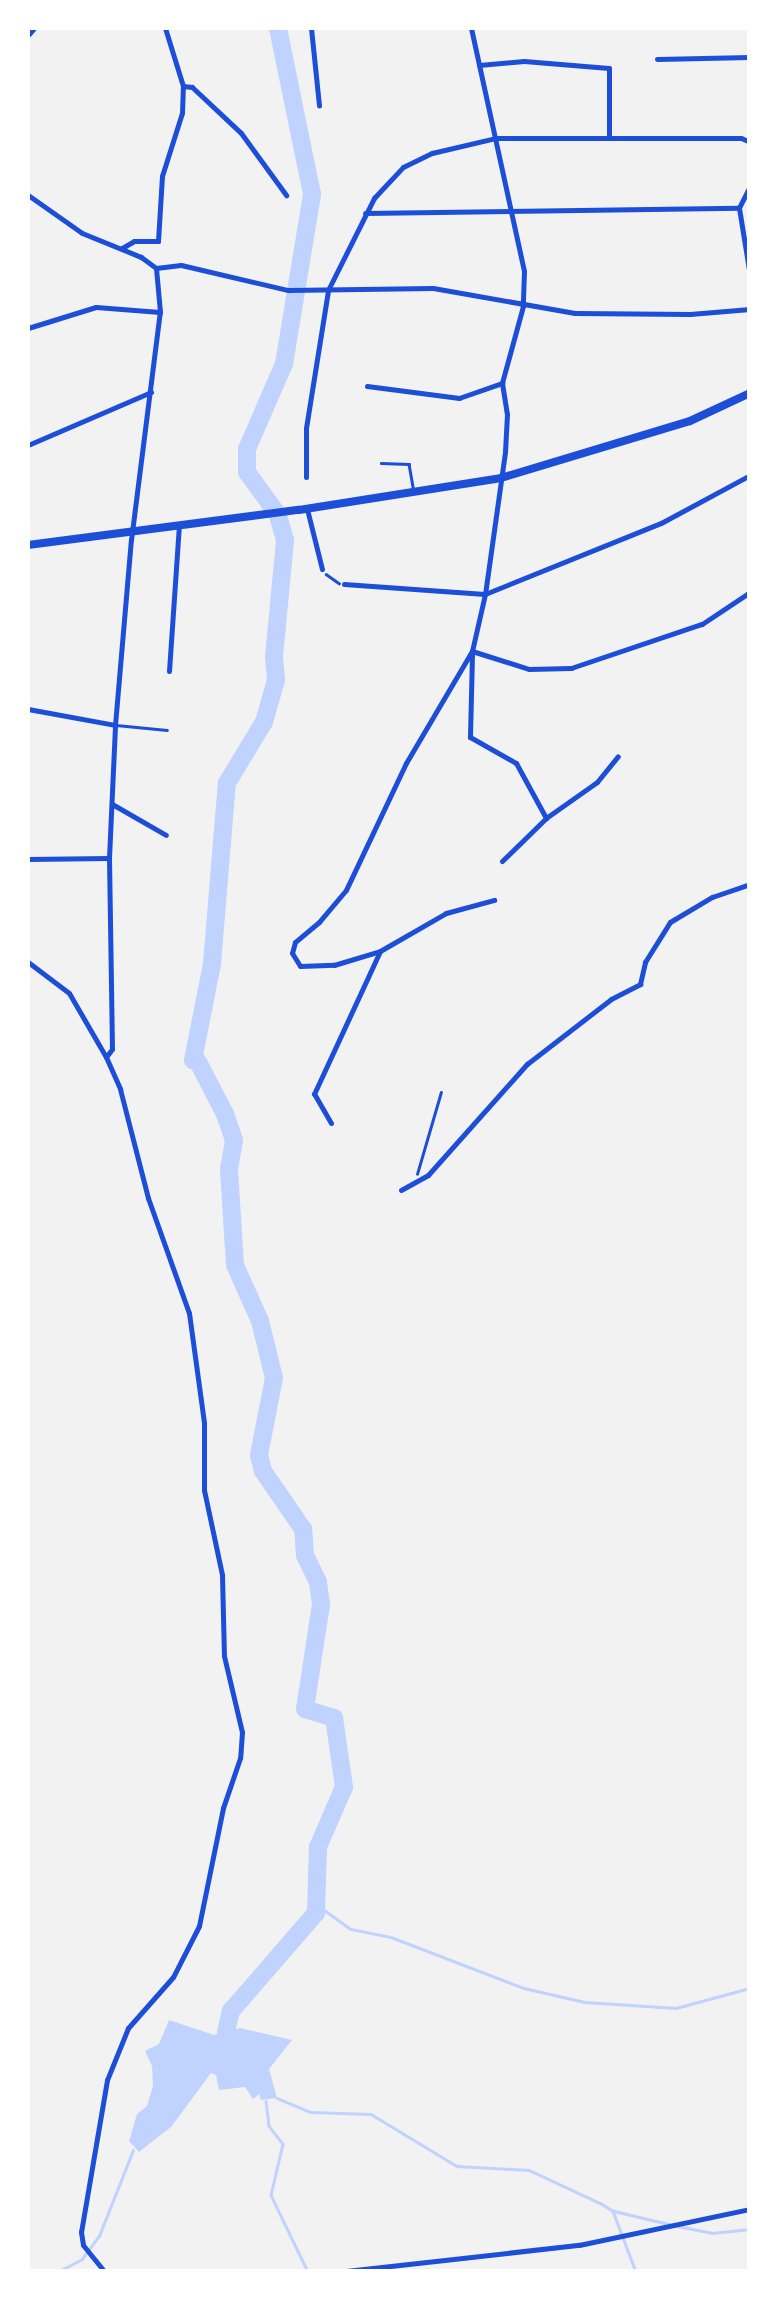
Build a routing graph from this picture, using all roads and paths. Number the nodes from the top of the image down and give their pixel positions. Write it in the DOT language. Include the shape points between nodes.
graph roads {
  1 [pos="33,28"];
  2 [pos="165,28"];
  3 [pos="311,28"];
  4 [pos="471,28"];
  5 [pos="28,34"];
  6 [pos="750,58"];
  7 [pos="657,59"];
  8 [pos="479,65"];
  9 [pos="182,86"];
  10 [pos="320,106"];
  11 [pos="496,138"];
  12 [pos="609,138"];
  13 [pos="750,142"];
  14 [pos="750,186"];
  15 [pos="28,195"];
  16 [pos="286,195"];
  17 [pos="739,208"];
  18 [pos="512,212"];
  19 [pos="365,213"];
  20 [pos="121,249"];
  21 [pos="156,268"];
  22 [pos="750,276"];
  23 [pos="328,290"];
  24 [pos="523,306"];
  25 [pos="750,309"];
  26 [pos="160,312"];
  27 [pos="28,328"];
  28 [pos="502,383"];
  29 [pos="367,386"];
  30 [pos="151,392"];
  31 [pos="750,393"];
  32 [pos="28,445"];
  33 [pos="381,464"];
  34 [pos="750,475"];
  35 [pos="306,476"];
  36 [pos="500,478"];
  37 [pos="414,493"];
  38 [pos="303,510"];
  39 [pos="179,526"];
  40 [pos="132,532"];
  41 [pos="28,545"];
  42 [pos="322,569"];
  43 [pos="344,584"];
  44 [pos="750,592"];
  45 [pos="485,594"];
  46 [pos="472,652"];
  47 [pos="169,672"];
  48 [pos="28,709"];
  49 [pos="115,725"];
  50 [pos="166,730"];
  51 [pos="618,756"];
  52 [pos="112,804"];
  53 [pos="546,818"];
  54 [pos="166,835"];
  55 [pos="110,858"];
  56 [pos="28,859"];
  57 [pos="502,861"];
  58 [pos="750,884"];
  59 [pos="494,900"];
  60 [pos="380,951"];
  61 [pos="28,962"];
  62 [pos="106,1058"];
  63 [pos="441,1092"];
  64 [pos="332,1124"];
  65 [pos="416,1180"];
  66 [pos="401,1190"];
  67 [pos="750,2209"];
  68 [pos="105,2272"];
  69 [pos="192,2272"];
  70 [pos="258,2272"];
  71 [pos="337,2272"];
  1 -- 5 [label="main road"];
  2 -- 9 [label="street"];
  3 -- 10 [label="street"];
  4 -- 8 [label="street"];
  6 -- 7 [label="street"];
  8 -- 11 [label="street"];
  8 -- 12 [label="street" via="524,61 609,68"];
  9 -- 16 [label="street" via="192,87 241,132"];
  9 -- 20 [label="street" via="182,113 157,205 158,241 134,241"];
  11 -- 12 [label="street"];
  11 -- 18 [label="street"];
  11 -- 19 [label="street" via="412,162"];
  12 -- 13 [label="street"];
  14 -- 17 [label="street"];
  15 -- 20 [label="street" via="82,233"];
  17 -- 18 [label="street"];
  17 -- 22 [label="street"];
  18 -- 19 [label="street"];
  18 -- 24 [label="street" via="524,271"];
  19 -- 23 [label="street"];
  20 -- 21 [label="street"];
  21 -- 23 [label="street" via="182,265 288,290"];
  21 -- 26 [label="street"];
  23 -- 24 [label="street" via="433,288"];
  23 -- 35 [label="street" via="306,428"];
  24 -- 25 [label="street" via="603,314"];
  24 -- 28 [label="street"];
  26 -- 27 [label="street" via="96,307"];
  26 -- 30 [label="street"];
  28 -- 29 [label="street" via="451,398"];
  28 -- 36 [label="street" via="507,422"];
  30 -- 32 [label="street"];
  30 -- 40 [label="street"];
  31 -- 36 [label="main road" via="690,422"];
  33 -- 37 [label="lane" via="409,464"];
  34 -- 45 [label="street" via="661,523"];
  36 -- 37 [label="main road"];
  36 -- 45 [label="street"];
  37 -- 38 [label="main road"];
  38 -- 39 [label="main road"];
  38 -- 42 [label="street"];
  39 -- 40 [label="main road"];
  39 -- 47 [label="street"];
  40 -- 41 [label="main road"];
  40 -- 49 [label="street"];
  42 -- 43 [label="path"];
  43 -- 45 [label="street"];
  44 -- 46 [label="street" via="702,624 571,668 529,669"];
  45 -- 46 [label="street"];
  46 -- 53 [label="street" via="470,737 516,763"];
  46 -- 60 [label="street" via="406,763 346,890 291,948 300,966 310,967"];
  48 -- 49 [label="street"];
  49 -- 50 [label="lane"];
  49 -- 52 [label="street"];
  51 -- 53 [label="street" via="596,782"];
  52 -- 54 [label="street"];
  52 -- 55 [label="street"];
  53 -- 57 [label="street"];
  55 -- 56 [label="street"];
  55 -- 62 [label="street" via="112,1049"];
  58 -- 65 [label="street" via="670,922 645,962 640,984 528,1064 428,1175"];
  59 -- 60 [label="street" via="446,913"];
  60 -- 64 [label="street" via="314,1094"];
  61 -- 62 [label="street" via="70,993"];
  62 -- 68 [label="street" via="193,1333 224,1656 242,1732 203,1913 187,1954 128,2028 111,2066 80,2232"];
  63 -- 65 [label="path"];
  65 -- 66 [label="street"];
  67 -- 71 [label="street" via="579,2245"];
  69 -- 70 [label="street"];
}
